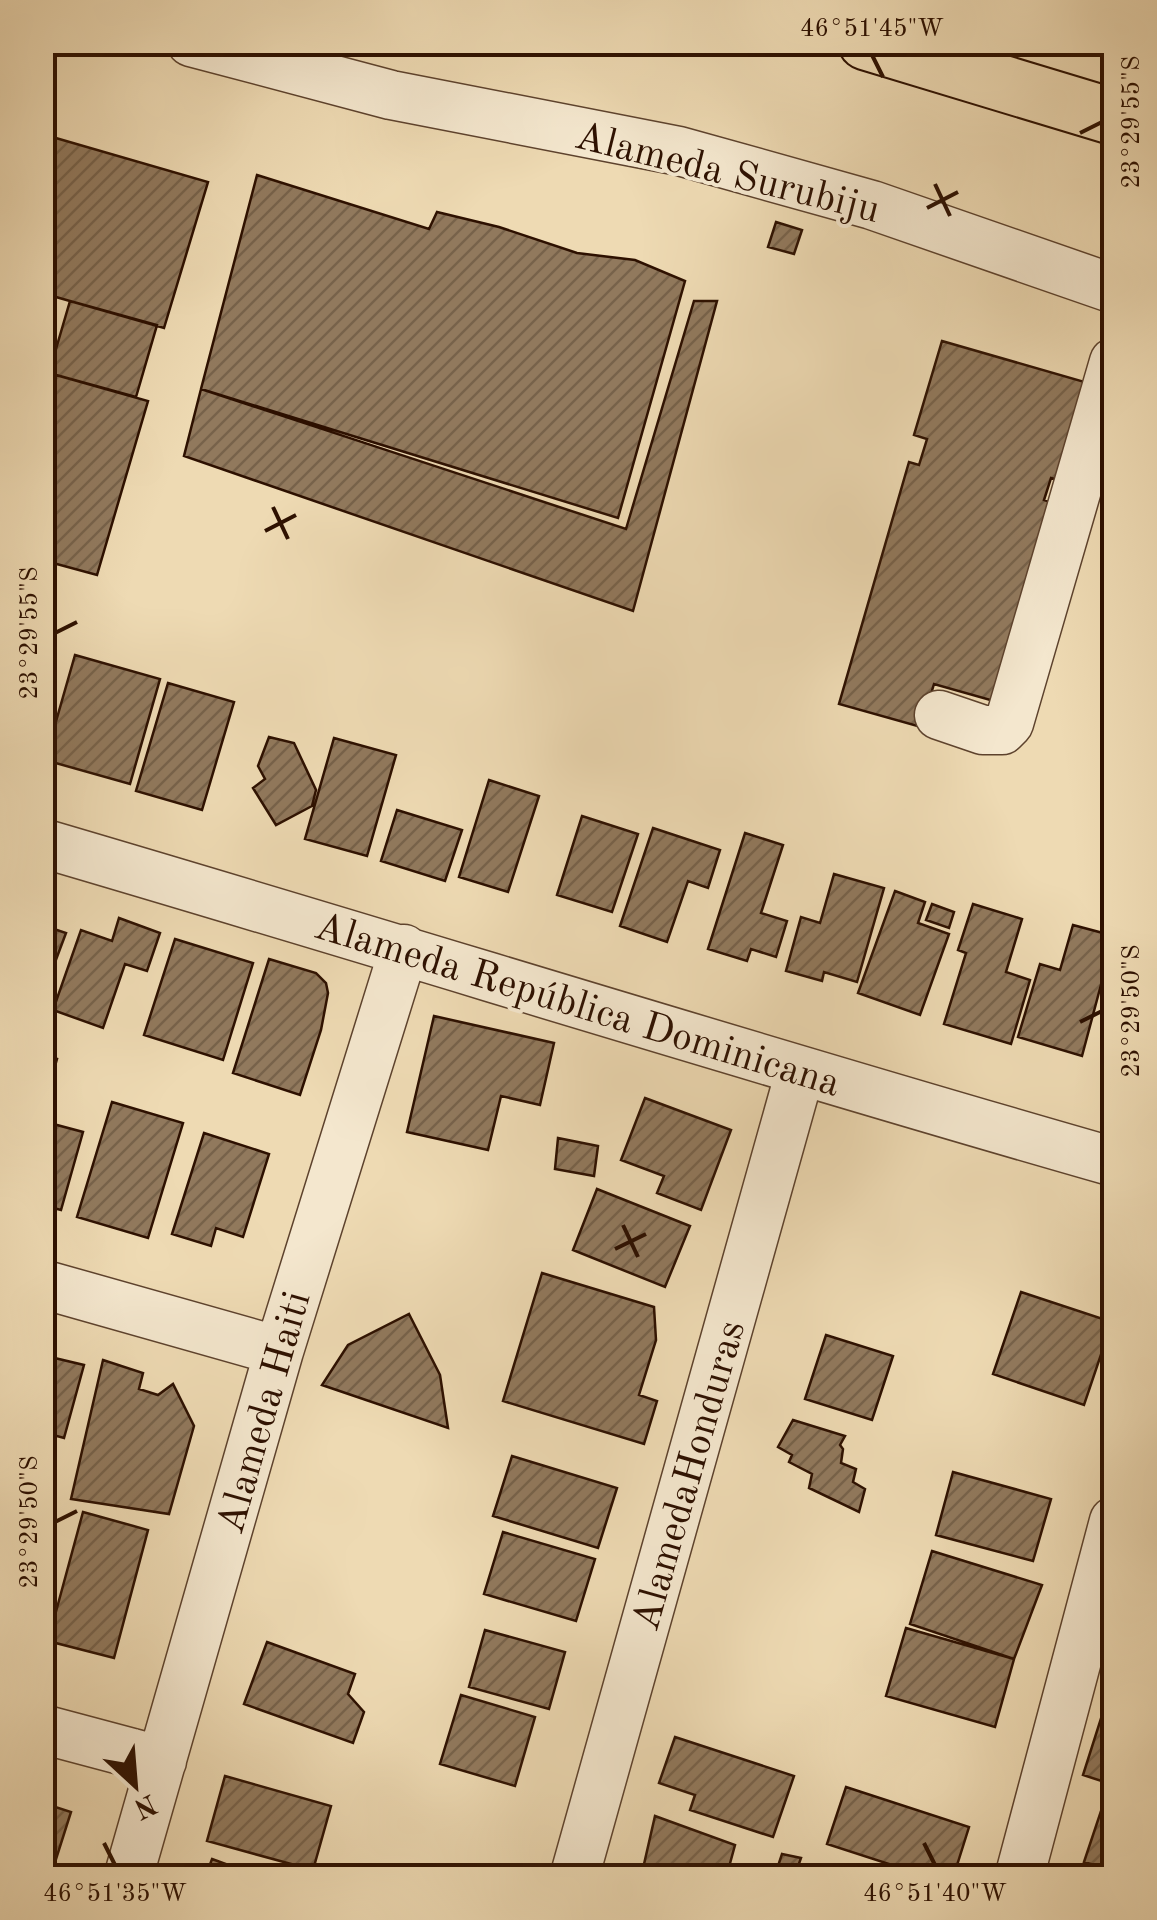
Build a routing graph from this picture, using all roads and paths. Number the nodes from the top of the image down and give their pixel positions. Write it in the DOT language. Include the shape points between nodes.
graph roads {
  1 [pos="191,42"];
  2 [pos="298,42"];
  3 [pos="866,42"];
  4 [pos="392,95"];
  5 [pos="1114,117"];
  6 [pos="1114,289"];
  7 [pos="1114,362"];
  8 [pos="939,715"];
  9 [pos="42,843"];
  10 [pos="404,949"];
  11 [pos="800,1072"];
  12 [pos="1114,1162"];
  13 [pos="42,1284"];
  14 [pos="279,1351"];
  15 [pos="1114,1521"];
  16 [pos="42,1728"];
  17 [pos="162,1761"];
  18 [pos="128,1878"];
  19 [pos="574,1878"];
  20 [pos="1019,1878"];
  1 -- 4 [label="street, Alameda Surubiju"];
  2 -- 4 [label="street, Alameda Surubiju"];
  3 -- 5 [label="main road"];
  4 -- 6 [label="street, Alameda Surubiju" via="679,151 872,205"];
  7 -- 8 [label="street" via="1009,723 983,730"];
  9 -- 10 [label="street, Alameda República Dominicana"];
  10 -- 11 [label="street, Alameda República Dominicana"];
  10 -- 14 [label="street, Alameda Haiti"];
  11 -- 12 [label="street, Alameda República Dominicana"];
  11 -- 19 [label="street, AlamedaHonduras"];
  13 -- 14 [label="street"];
  14 -- 17 [label="street, Alameda Haiti"];
  15 -- 20 [label="street"];
  16 -- 17 [label="street"];
  17 -- 18 [label="street, Alameda Haiti"];
}
